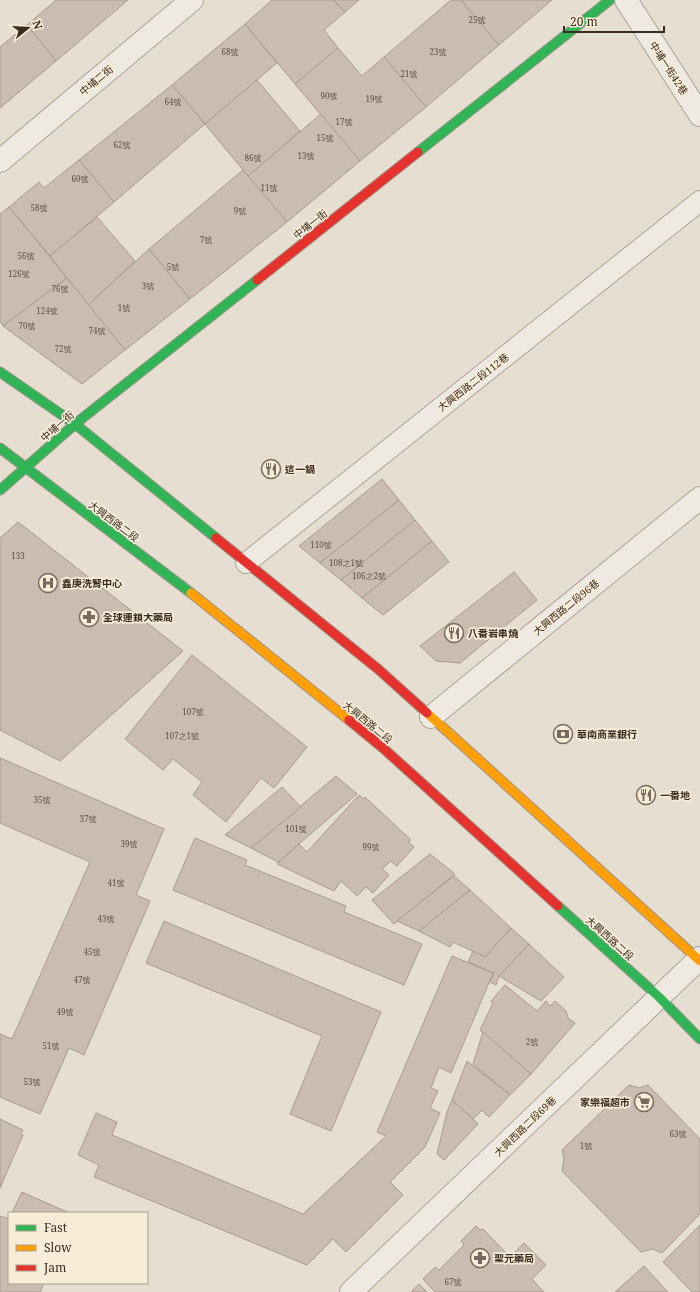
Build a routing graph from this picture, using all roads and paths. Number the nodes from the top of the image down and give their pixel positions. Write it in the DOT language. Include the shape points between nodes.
graph roads {
  1 [pos="192,0"];
  2 [pos="610,0"];
  3 [pos="626,0"];
  4 [pos="700,115"];
  5 [pos="0,161"];
  6 [pos="700,201"];
  7 [pos="0,372"];
  8 [pos="75,424"];
  9 [pos="0,448"];
  10 [pos="26,468"];
  11 [pos="0,490"];
  12 [pos="700,498"];
  13 [pos="246,563"];
  14 [pos="431,717"];
  15 [pos="699,960"];
  16 [pos="659,997"];
  17 [pos="700,1039"];
  18 [pos="351,1292"];
  1 -- 5 [label="street, 中埔二街"];
  2 -- 8 [label="street, 中埔一街"];
  3 -- 4 [label="street, 中埔一街42巷"];
  6 -- 13 [label="lane, 大興西路二段112巷"];
  7 -- 8 [label="street"];
  8 -- 10 [label="street, 中埔一街"];
  8 -- 13 [label="street"];
  9 -- 10 [label="street, 大興西路二段"];
  10 -- 11 [label="street, 中埔一街"];
  10 -- 16 [label="street, 大興西路二段" via="206,604 382,748"];
  12 -- 14 [label="street, 大興西路二段96巷"];
  13 -- 14 [label="street" via="378,669"];
  14 -- 15 [label="street"];
  15 -- 16 [label="street, 大興西路二段69巷"];
  16 -- 17 [label="street, 大興西路二段"];
  16 -- 18 [label="street, 大興西路二段69巷"];
}
